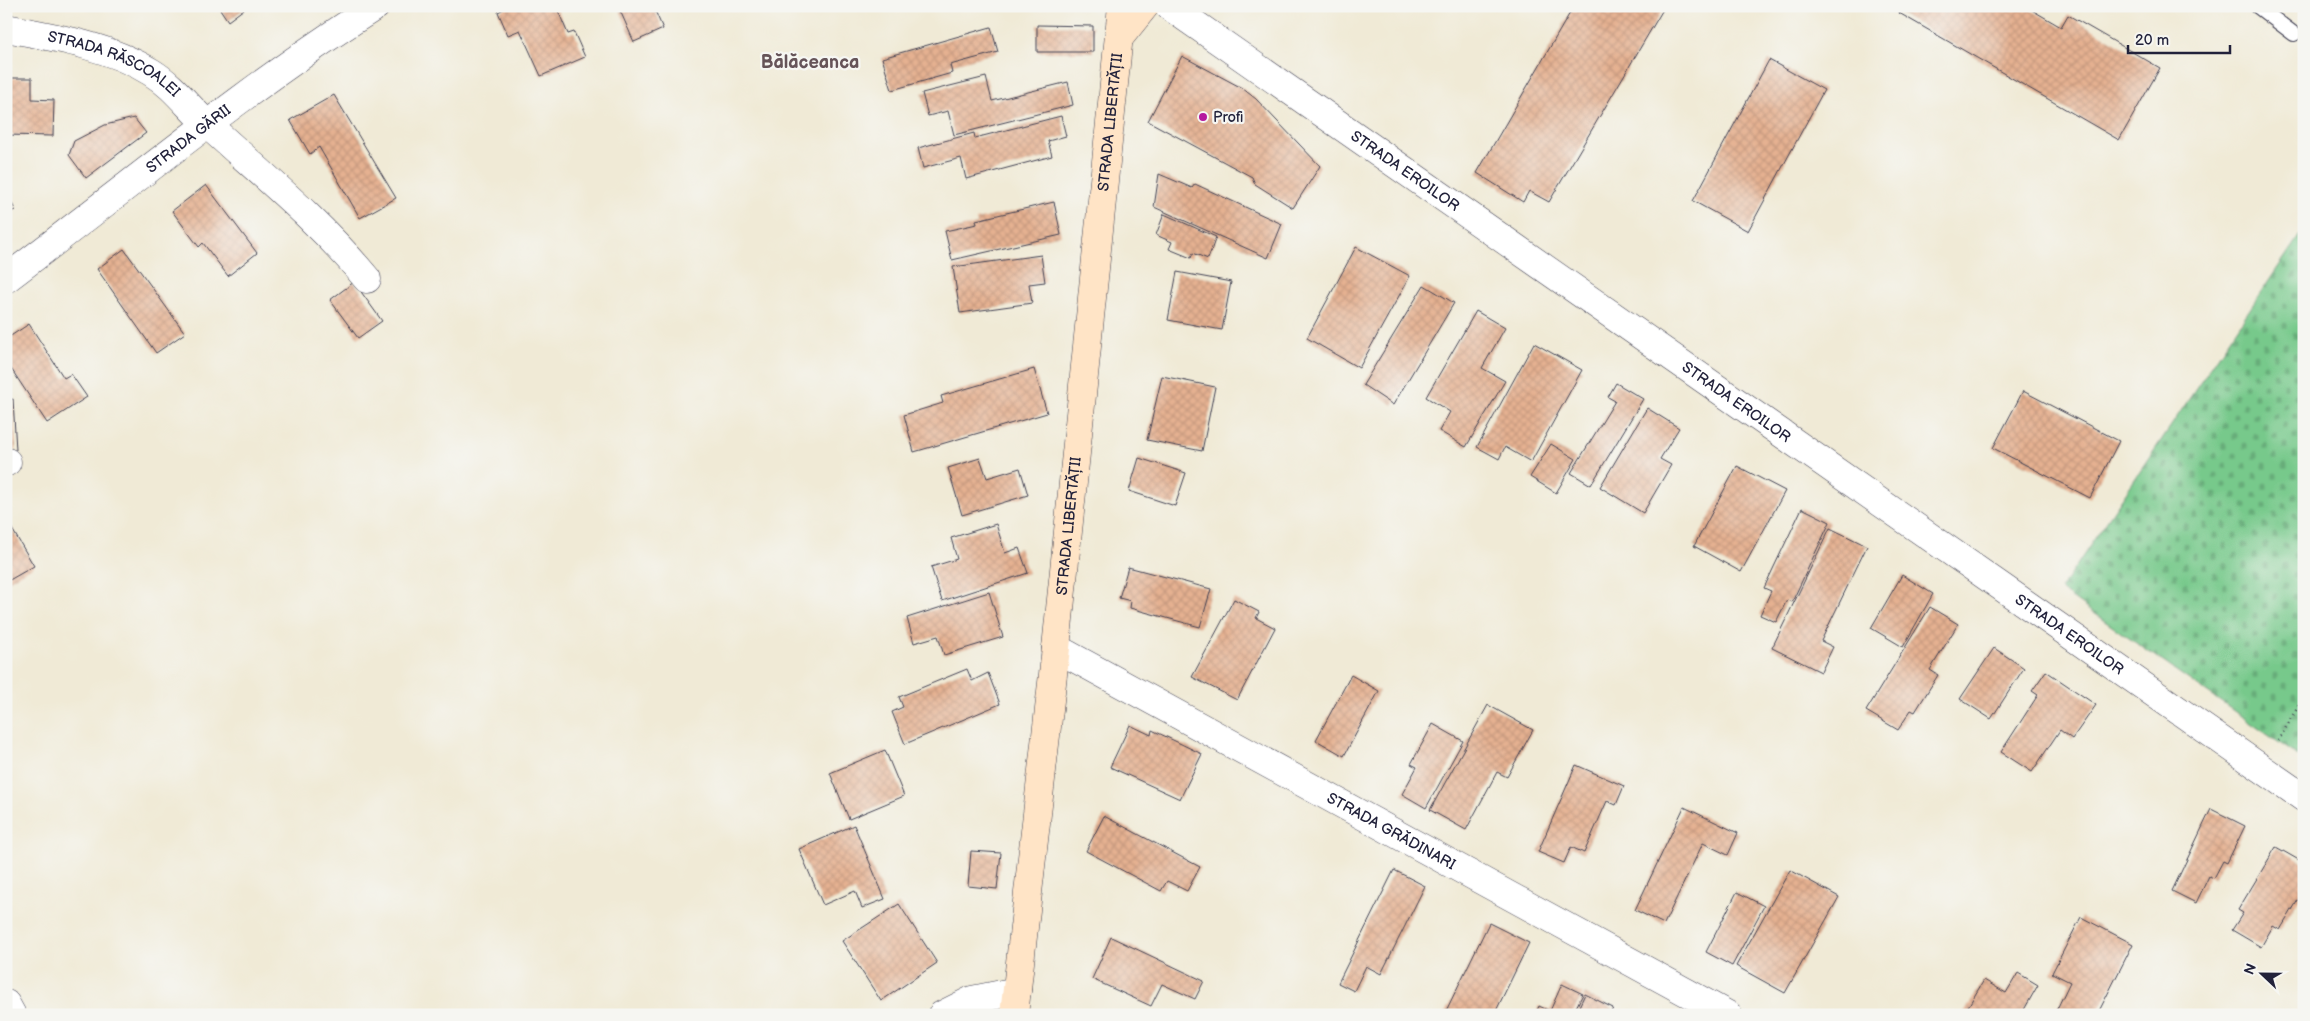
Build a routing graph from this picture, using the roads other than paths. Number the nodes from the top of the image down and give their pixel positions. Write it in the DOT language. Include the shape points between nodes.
graph roads {
  1 [pos="376,6"];
  2 [pos="1122,6"];
  3 [pos="1145,6"];
  4 [pos="1169,6"];
  5 [pos="2257,6"];
  6 [pos="6,28"];
  7 [pos="2294,34"];
  8 [pos="1120,37"];
  9 [pos="207,125"];
  10 [pos="6,279"];
  11 [pos="367,280"];
  12 [pos="1056,648"];
  13 [pos="2304,798"];
  14 [pos="1016,1003"];
  15 [pos="6,1004"];
  16 [pos="12,1015"];
  17 [pos="942,1015"];
  18 [pos="1728,1015"];
  1 -- 9 [label="street, STRADA GĂRII"];
  2 -- 8 [label="main road, STRADA LIBERTĂȚII"];
  3 -- 8 [label="main road, STRADA LIBERTĂȚII"];
  4 -- 13 [label="street, STRADA EROILOR"];
  5 -- 7 [label="lane"];
  6 -- 9 [label="street, STRADA RĂSCOALEI" via="117,56 170,85"];
  8 -- 12 [label="main road, STRADA LIBERTĂȚII"];
  9 -- 10 [label="street, STRADA GĂRII"];
  9 -- 11 [label="street, STRADA RĂSCOALEI" via="325,230"];
  12 -- 14 [label="main road, STRADA LIBERTĂȚII"];
  12 -- 18 [label="street, STRADA GRĂDINARI"];
  14 -- 17 [label="street" via="972,1000"];
  15 -- 16 [label="street"];
}
